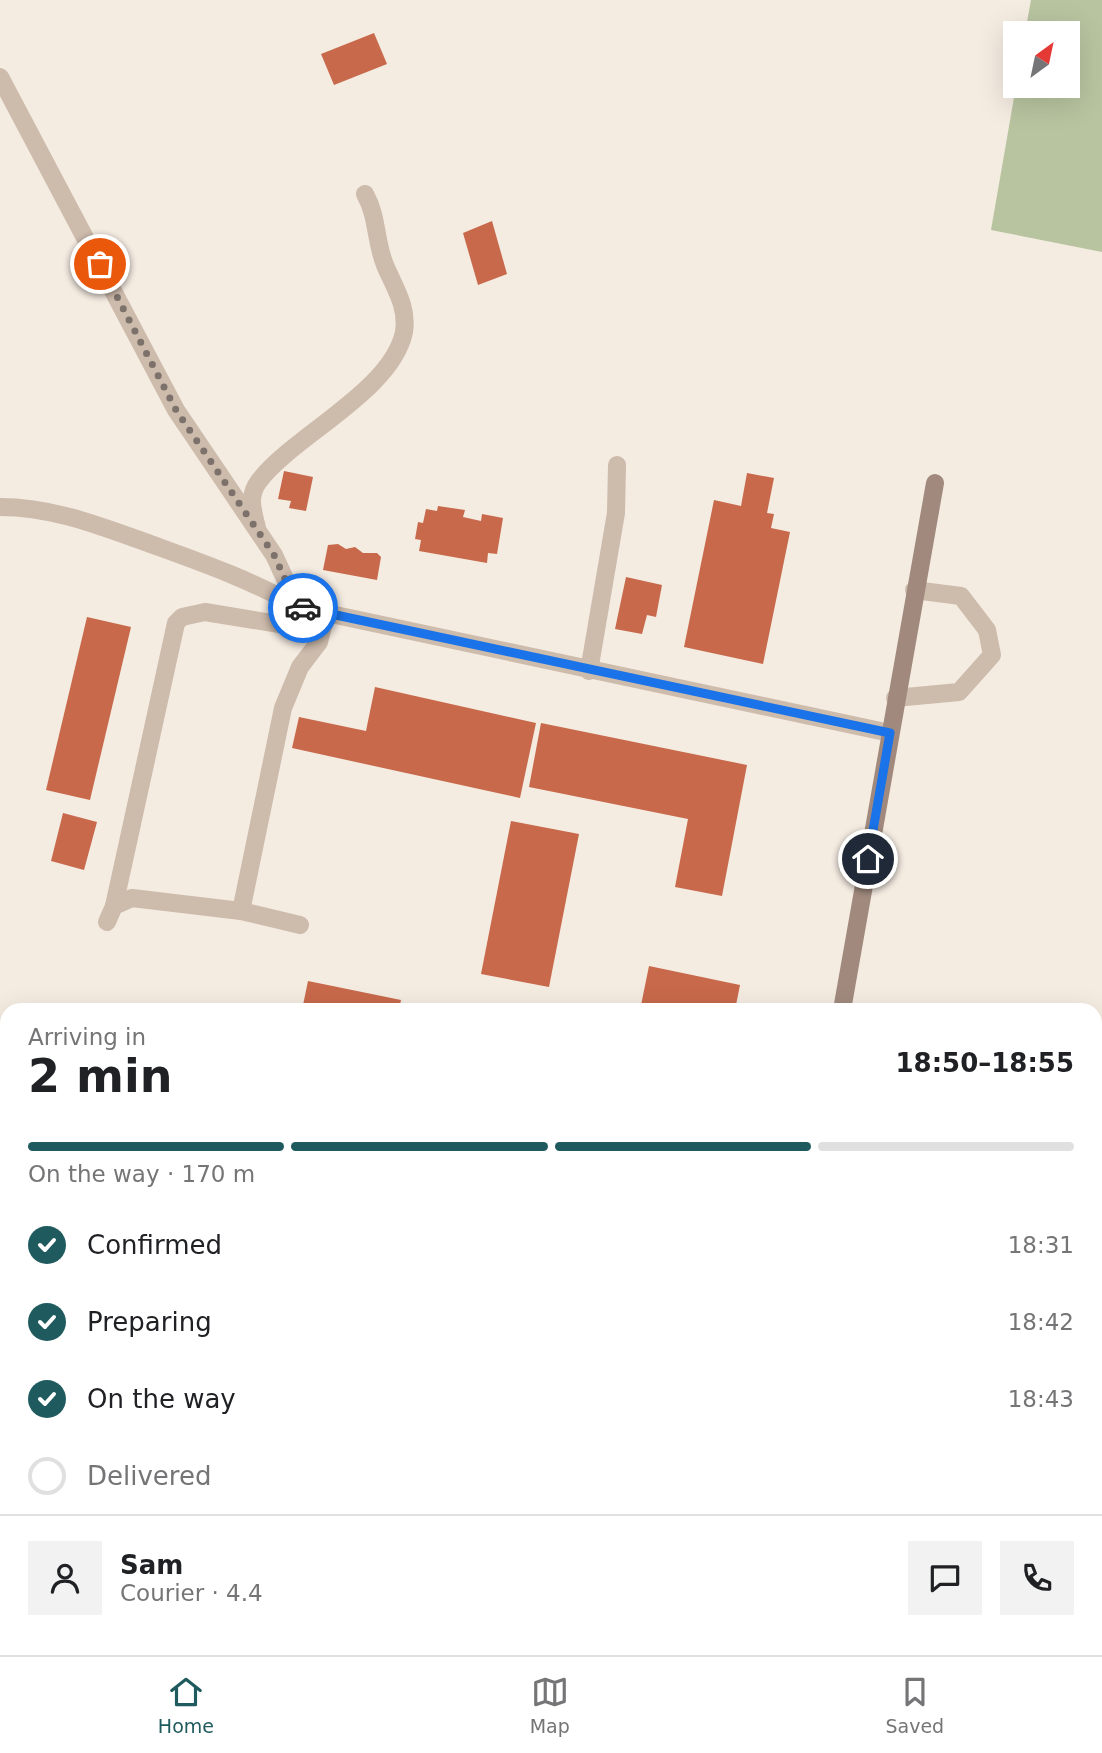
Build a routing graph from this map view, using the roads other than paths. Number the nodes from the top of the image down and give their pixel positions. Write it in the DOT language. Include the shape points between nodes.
graph roads {
  1 [pos="0,77"];
  2 [pos="365,194"];
  3 [pos="617,465"];
  4 [pos="935,483"];
  5 [pos="0,507"];
  6 [pos="258,532"];
  7 [pos="914,590"];
  8 [pos="298,607"];
  9 [pos="326,614"];
  10 [pos="589,671"];
  11 [pos="895,698"];
  12 [pos="890,733"];
  13 [pos="242,911"];
  14 [pos="300,925"];
  15 [pos="843,1003"];
  1 -- 6 [label="street" via="176,410"];
  2 -- 6 [label="street" via="376,219 385,265 400,292 404,332 369,385 264,473 251,491"];
  3 -- 10 [label="street" via="616,513"];
  4 -- 7 [label="street"];
  5 -- 8 [label="street" via="25,507 99,525 226,573"];
  6 -- 8 [label="street"];
  7 -- 11 [label="street"];
  7 -- 11 [label="street" via="961,596 987,630 992,655 959,692"];
  8 -- 9 [label="street"];
  9 -- 10 [label="street"];
  9 -- 13 [label="street" via="319,642 299,667 283,708"];
  9 -- 13 [label="street" via="303,628 205,612 176,623 110,914 132,898"];
  10 -- 12 [label="street"];
  11 -- 12 [label="street"];
  12 -- 15 [label="street"];
  13 -- 14 [label="street"];
}
